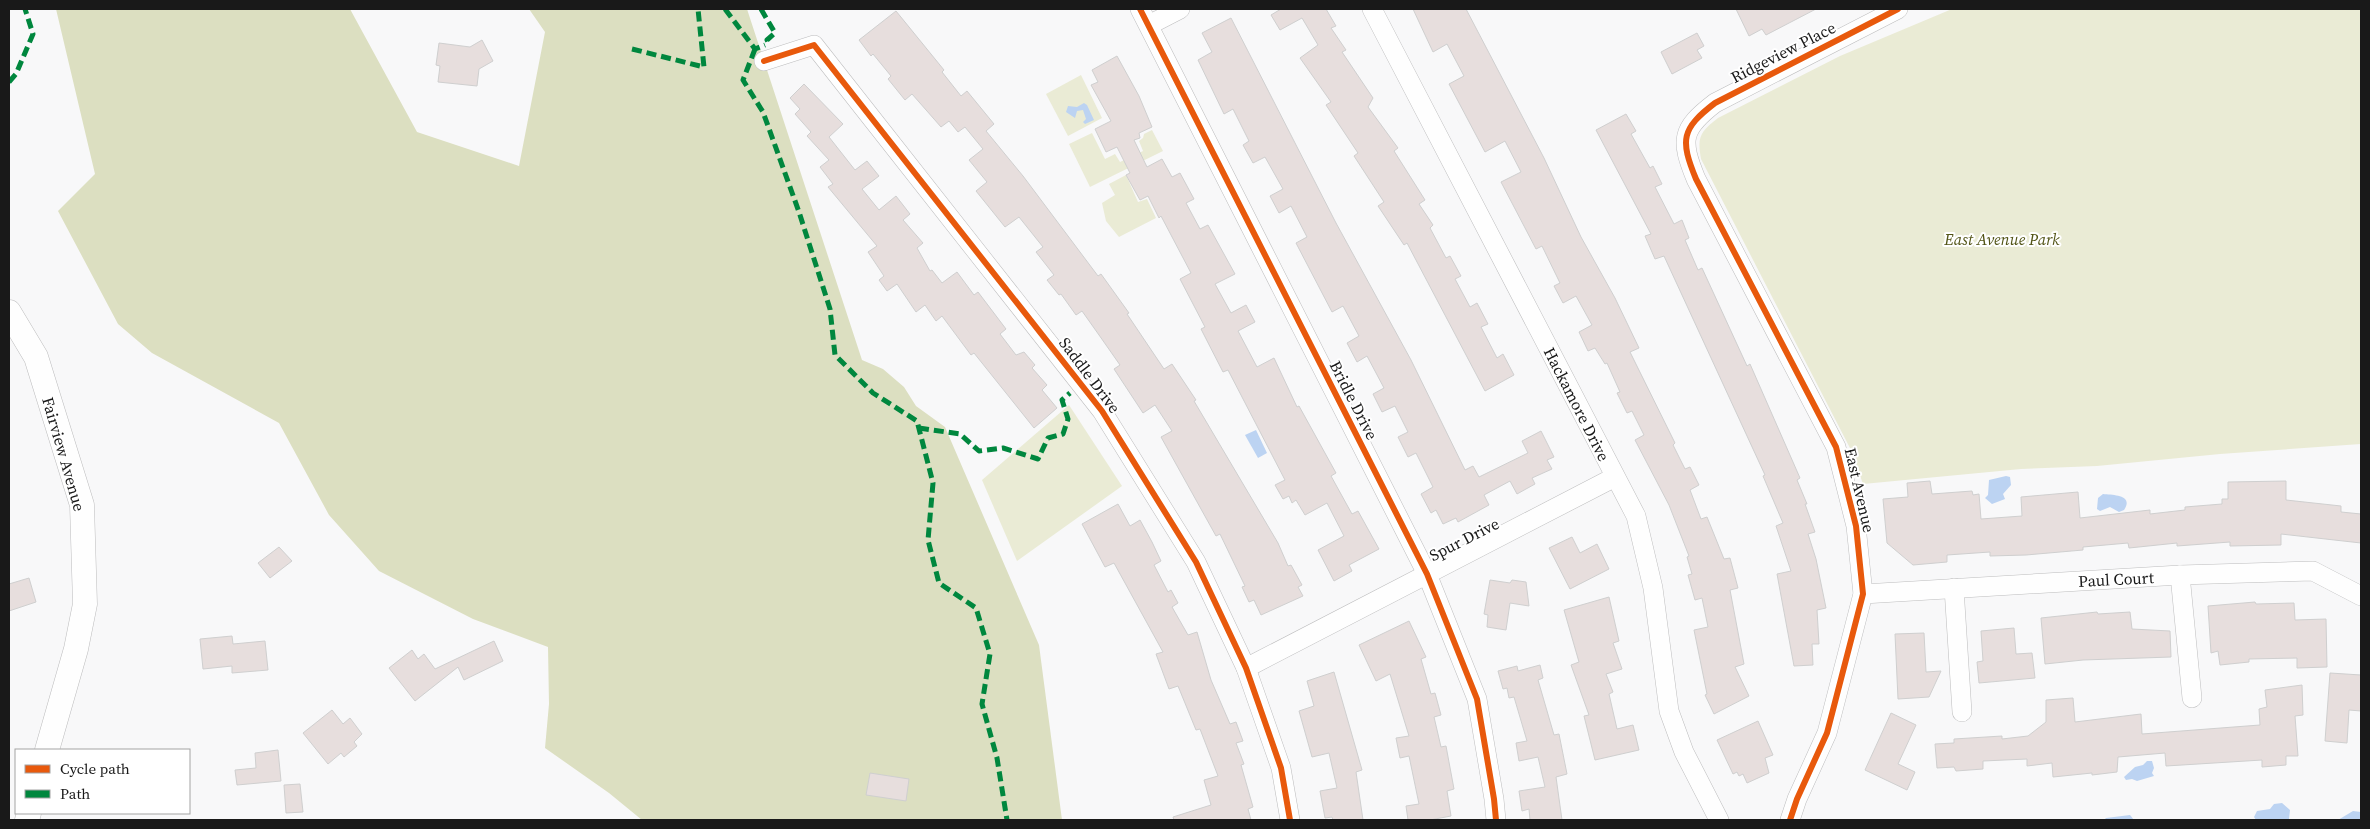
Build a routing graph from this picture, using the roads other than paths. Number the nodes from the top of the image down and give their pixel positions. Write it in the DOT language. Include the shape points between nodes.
graph roads {
  1 [pos="1180,9"];
  2 [pos="1372,9"];
  3 [pos="1898,9"];
  4 [pos="1145,17"];
  5 [pos="764,61"];
  6 [pos="1688,129"];
  7 [pos="9,312"];
  8 [pos="1615,477"];
  9 [pos="1426,574"];
  10 [pos="2180,575"];
  11 [pos="1954,588"];
  12 [pos="1864,594"];
  13 [pos="2361,596"];
  14 [pos="1246,668"];
  15 [pos="2192,698"];
  16 [pos="1962,712"];
  17 [pos="47,749"];
  18 [pos="1797,799"];
  19 [pos="1290,820"];
  20 [pos="1496,820"];
  21 [pos="1719,820"];
  22 [pos="1776,820"];
  23 [pos="1790,820"];
  1 -- 4 [label="street"];
  2 -- 8 [label="street, Hackamore Drive"];
  3 -- 6 [label="street, Ridgeview Place" via="1715,103"];
  4 -- 9 [label="street, Bridle Drive"];
  5 -- 14 [label="street, Saddle Drive" via="814,45 1102,411 1196,562"];
  6 -- 12 [label="street, East Avenue" via="1686,147 1696,180 1836,447 1856,526"];
  7 -- 17 [label="main road, Fairview Avenue" via="36,357 82,505 85,604"];
  8 -- 9 [label="street, Spur Drive"];
  8 -- 21 [label="street, Hackamore Drive" via="1636,516 1649,570 1669,711 1684,752"];
  9 -- 14 [label="street, Spur Drive"];
  9 -- 20 [label="street, Bridle Drive" via="1476,699"];
  10 -- 11 [label="street, Paul Court"];
  10 -- 13 [label="street, Paul Court" via="2313,570"];
  10 -- 15 [label="street"];
  11 -- 12 [label="street, Paul Court"];
  11 -- 16 [label="street"];
  12 -- 18 [label="street, East Avenue" via="1827,733"];
  14 -- 19 [label="street, Saddle Drive" via="1281,768"];
  18 -- 22 [label="street, East Avenue"];
  18 -- 23 [label="street, East Avenue"];
}
